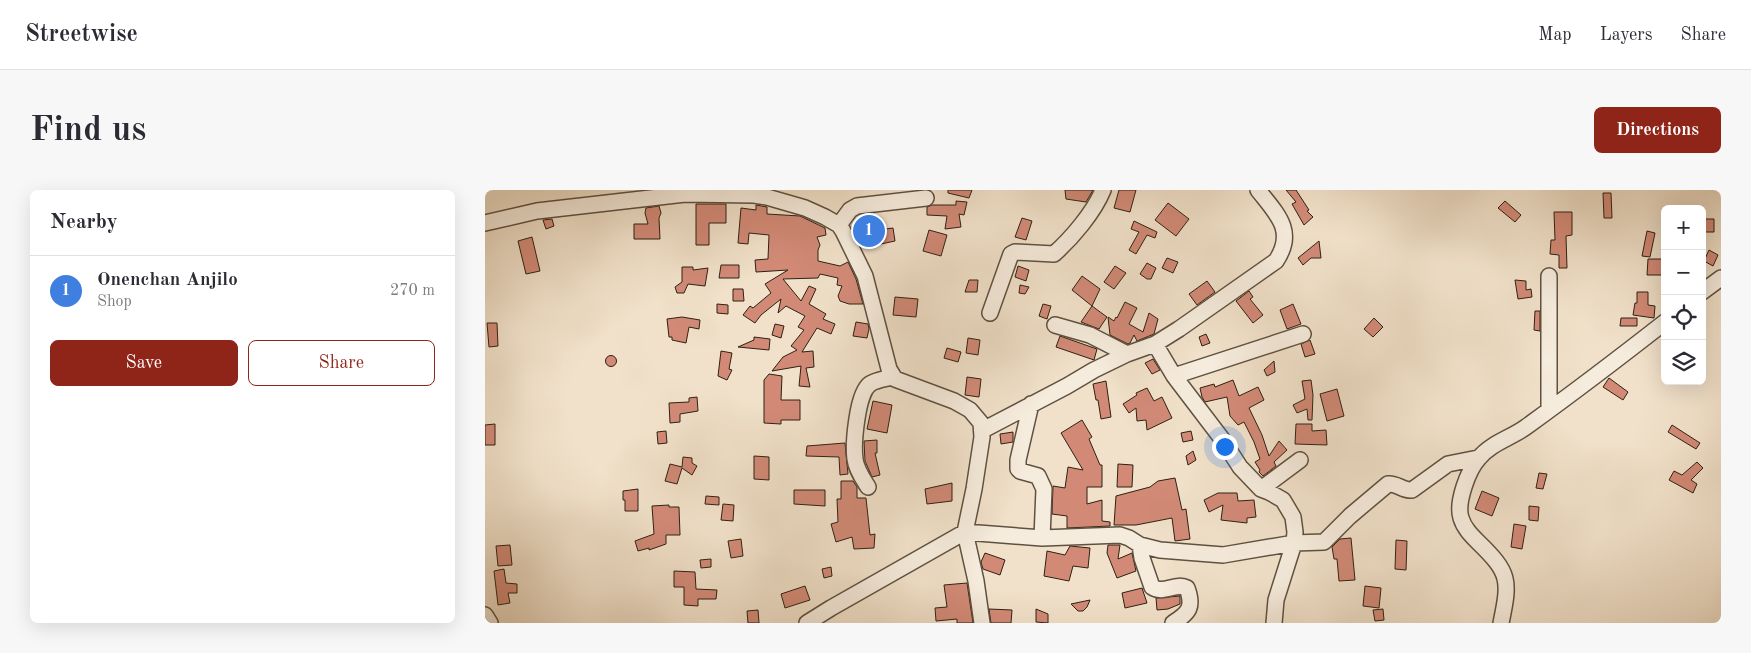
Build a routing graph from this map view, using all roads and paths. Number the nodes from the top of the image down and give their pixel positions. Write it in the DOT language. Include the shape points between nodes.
graph roads {
  1 [pos="1103,190"];
  2 [pos="1258,190"];
  3 [pos="685,192"];
  4 [pos="754,193"];
  5 [pos="926,198"];
  6 [pos="485,223"];
  7 [pos="839,225"];
  8 [pos="1549,276"];
  9 [pos="1721,278"];
  10 [pos="1706,289"];
  11 [pos="990,313"];
  12 [pos="1055,325"];
  13 [pos="1661,325"];
  14 [pos="1303,334"];
  15 [pos="1155,344"];
  16 [pos="1127,354"];
  17 [pos="1174,376"];
  18 [pos="892,377"];
  19 [pos="1031,404"];
  20 [pos="1549,409"];
  21 [pos="983,430"];
  22 [pos="1478,458"];
  23 [pos="1300,460"];
  24 [pos="868,487"];
  25 [pos="1261,489"];
  26 [pos="965,532"];
  27 [pos="1042,538"];
  28 [pos="1294,543"];
  29 [pos="1140,544"];
  30 [pos="485,615"];
  31 [pos="831,616"];
  32 [pos="490,623"];
  33 [pos="807,623"];
  34 [pos="982,623"];
  35 [pos="1173,623"];
  36 [pos="1274,623"];
  37 [pos="1501,623"];
  1 -- 11 [label="street" via="1070,238 1054,254 1011,254"];
  2 -- 15 [label="street" via="1285,228 1282,252 1276,261"];
  3 -- 4 [label="street"];
  3 -- 6 [label="street" via="537,211"];
  4 -- 7 [label="street" via="805,208"];
  5 -- 7 [label="street" via="857,206"];
  7 -- 18 [label="street" via="865,276"];
  8 -- 20 [label="street"];
  9 -- 10 [label="street"];
  12 -- 16 [label="street" via="1090,335"];
  13 -- 20 [label="street"];
  14 -- 17 [label="street"];
  15 -- 16 [label="street"];
  15 -- 17 [label="street"];
  16 -- 19 [label="street"];
  17 -- 25 [label="street" via="1240,467"];
  18 -- 21 [label="street" via="970,410"];
  18 -- 24 [label="street" via="869,384 862,395 855,459"];
  19 -- 21 [label="street"];
  19 -- 27 [label="street" via="1017,469 1038,476 1042,482"];
  20 -- 22 [label="street"];
  21 -- 26 [label="street"];
  22 -- 28 [label="street" via="1448,464 1412,490 1388,484 1324,542"];
  22 -- 37 [label="street" via="1462,494 1460,517 1471,536 1497,561 1505,577"];
  23 -- 25 [label="street"];
  25 -- 28 [label="street" via="1283,500 1293,517"];
  26 -- 27 [label="street"];
  26 -- 31 [label="street"];
  26 -- 34 [label="street"];
  27 -- 29 [label="street" via="1120,536"];
  28 -- 29 [label="street" via="1223,555 1160,550"];
  28 -- 36 [label="street" via="1276,600"];
  29 -- 35 [label="street" via="1152,587 1160,591 1181,586 1187,588 1191,598 1189,609"];
  30 -- 32 [label="street"];
  31 -- 33 [label="street"];
}
